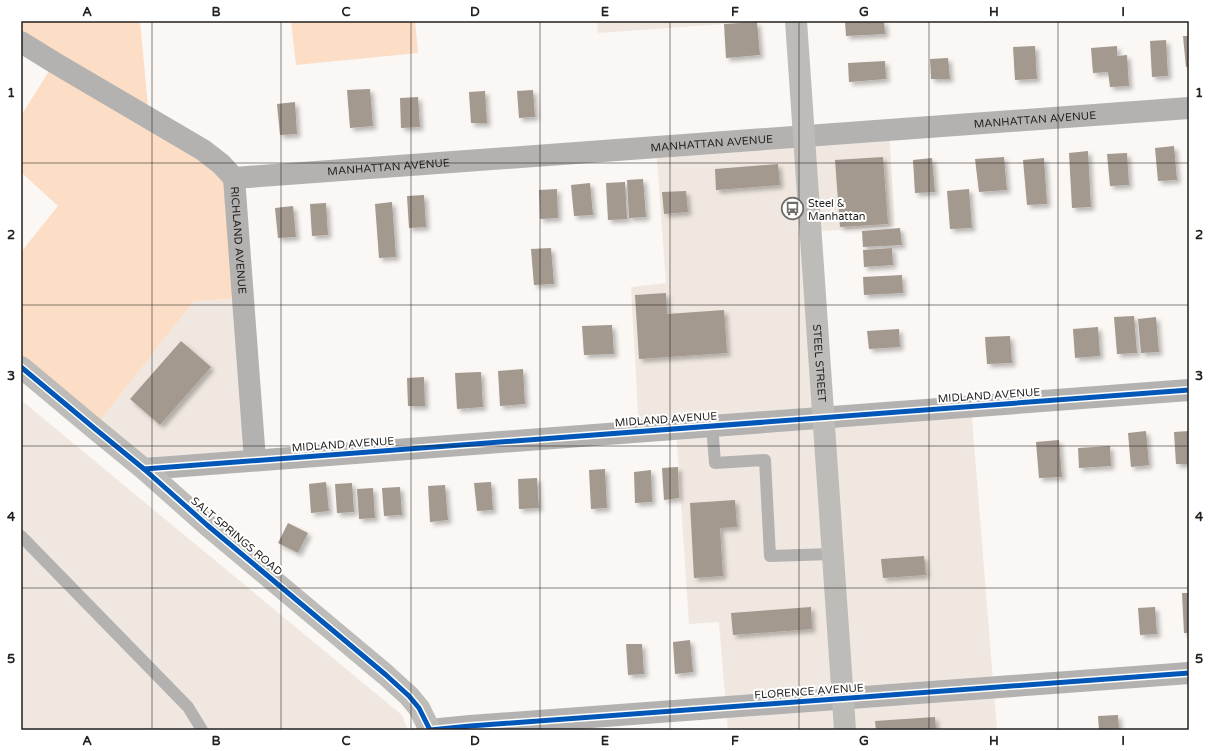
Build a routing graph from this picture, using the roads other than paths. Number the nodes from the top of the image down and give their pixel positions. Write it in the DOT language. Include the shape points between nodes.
graph roads {
  1 [pos="796,21"];
  2 [pos="21,42"];
  3 [pos="1189,108"];
  4 [pos="804,136"];
  5 [pos="234,178"];
  6 [pos="21,367"];
  7 [pos="1189,390"];
  8 [pos="823,417"];
  9 [pos="712,425"];
  10 [pos="255,460"];
  11 [pos="144,469"];
  12 [pos="21,536"];
  13 [pos="832,554"];
  14 [pos="1189,674"];
  15 [pos="842,698"];
  16 [pos="202,730"];
  17 [pos="430,730"];
  18 [pos="845,730"];
  1 -- 4 [label="street, STEEL STREET"];
  2 -- 5 [label="street, RICHLAND AVENUE" via="203,150"];
  3 -- 4 [label="street, MANHATTAN AVENUE"];
  4 -- 5 [label="street, MANHATTAN AVENUE"];
  4 -- 8 [label="street, STEEL STREET"];
  5 -- 10 [label="street, RICHLAND AVENUE"];
  6 -- 11 [label="street, SALT SPRINGS ROAD"];
  7 -- 8 [label="street, MIDLAND AVENUE"];
  8 -- 9 [label="street, MIDLAND AVENUE"];
  8 -- 13 [label="street, STEEL STREET"];
  9 -- 10 [label="street, MIDLAND AVENUE"];
  9 -- 13 [label="lane" via="715,463 765,460 770,556"];
  10 -- 11 [label="street, MIDLAND AVENUE"];
  11 -- 17 [label="street, SALT SPRINGS ROAD" via="386,675 419,708"];
  12 -- 16 [label="lane" via="188,707"];
  13 -- 15 [label="street, STEEL STREET"];
  14 -- 15 [label="street, FLORENCE AVENUE"];
  15 -- 17 [label="street, FLORENCE AVENUE"];
  15 -- 18 [label="street, STEEL STREET"];
}
